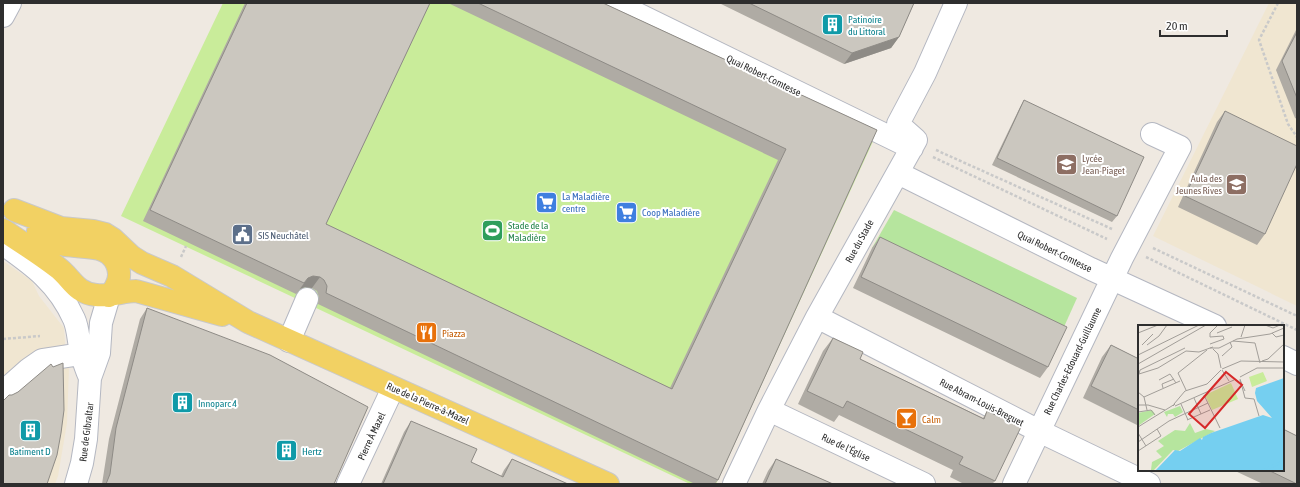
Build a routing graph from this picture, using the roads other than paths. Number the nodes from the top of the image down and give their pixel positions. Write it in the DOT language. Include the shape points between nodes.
graph roads {
  1 [pos="10,3"];
  2 [pos="616,3"];
  3 [pos="956,3"];
  4 [pos="3,16"];
  5 [pos="1152,134"];
  6 [pos="914,144"];
  7 [pos="898,173"];
  8 [pos="9,206"];
  9 [pos="3,230"];
  10 [pos="3,235"];
  11 [pos="13,243"];
  12 [pos="1112,279"];
  13 [pos="109,296"];
  14 [pos="307,299"];
  15 [pos="817,317"];
  16 [pos="74,320"];
  17 [pos="248,322"];
  18 [pos="1212,325"];
  19 [pos="289,341"];
  20 [pos="82,354"];
  21 [pos="1284,358"];
  22 [pos="1297,364"];
  23 [pos="90,378"];
  24 [pos="393,388"];
  25 [pos="3,392"];
  26 [pos="768,410"];
  27 [pos="1039,431"];
  28 [pos="76,484"];
  29 [pos="348,484"];
  30 [pos="608,484"];
  31 [pos="734,484"];
  32 [pos="924,484"];
  33 [pos="1014,484"];
  34 [pos="1149,484"];
  1 -- 4 [label="street"];
  2 -- 6 [label="street, Quai Robert-Comtesse"];
  3 -- 6 [label="street" via="925,73 898,124"];
  5 -- 12 [label="street, Rue Charles-Edouard-Guillaume" via="1180,147"];
  6 -- 7 [label="street, Rue du Stade"];
  7 -- 12 [label="street, Quai Robert-Comtesse"];
  7 -- 15 [label="street, Rue du Stade"];
  8 -- 13 [label="main road, Rue de la Pierre-à-Mazel" via="49,239 67,245 101,249 112,255 119,272 117,285"];
  8 -- 17 [label="main road, Rue de la Pierre-à-Mazel" via="60,228 105,234 142,263 172,276"];
  9 -- 11 [label="main road, Rue de la Pierre-à-Mazel"];
  10 -- 11 [label="street"];
  11 -- 13 [label="main road, Rue de la Pierre-à-Mazel" via="59,269 76,287 85,292"];
  11 -- 16 [label="street, Rue de la Pierre-à-Mazel" via="58,291"];
  12 -- 18 [label="street, Quai Robert-Comtesse"];
  12 -- 27 [label="street, Rue Charles-Edouard-Guillaume"];
  13 -- 17 [label="main road, Rue de la Pierre-à-Mazel" via="136,291"];
  13 -- 23 [label="street, Rue de Gibraltar" via="101,323 99,353"];
  14 -- 19 [label="street"];
  15 -- 26 [label="street, Rue du Stade"];
  15 -- 27 [label="street, Rue Abram-Louis-Breguet"];
  16 -- 20 [label="street, Rue de Gibraltar"];
  17 -- 19 [label="main road, Rue de la Pierre-à-Mazel"];
  19 -- 24 [label="main road, Rue de la Pierre-à-Mazel"];
  20 -- 23 [label="street, Rue de Gibraltar"];
  20 -- 25 [label="street" via="42,360"];
  21 -- 22 [label="street"];
  23 -- 28 [label="street, Rue de Gibraltar" via="86,439"];
  24 -- 29 [label="street, Pierre À Mazel"];
  24 -- 30 [label="main road, Rue de la Pierre-à-Mazel"];
  26 -- 31 [label="street, Rue du Stade"];
  26 -- 32 [label="street, Rue de l'Église"];
  27 -- 33 [label="street, Rue Charles-Edouard-Guillaume"];
  27 -- 34 [label="street, Rue Abram-Louis-Breguet"];
}
